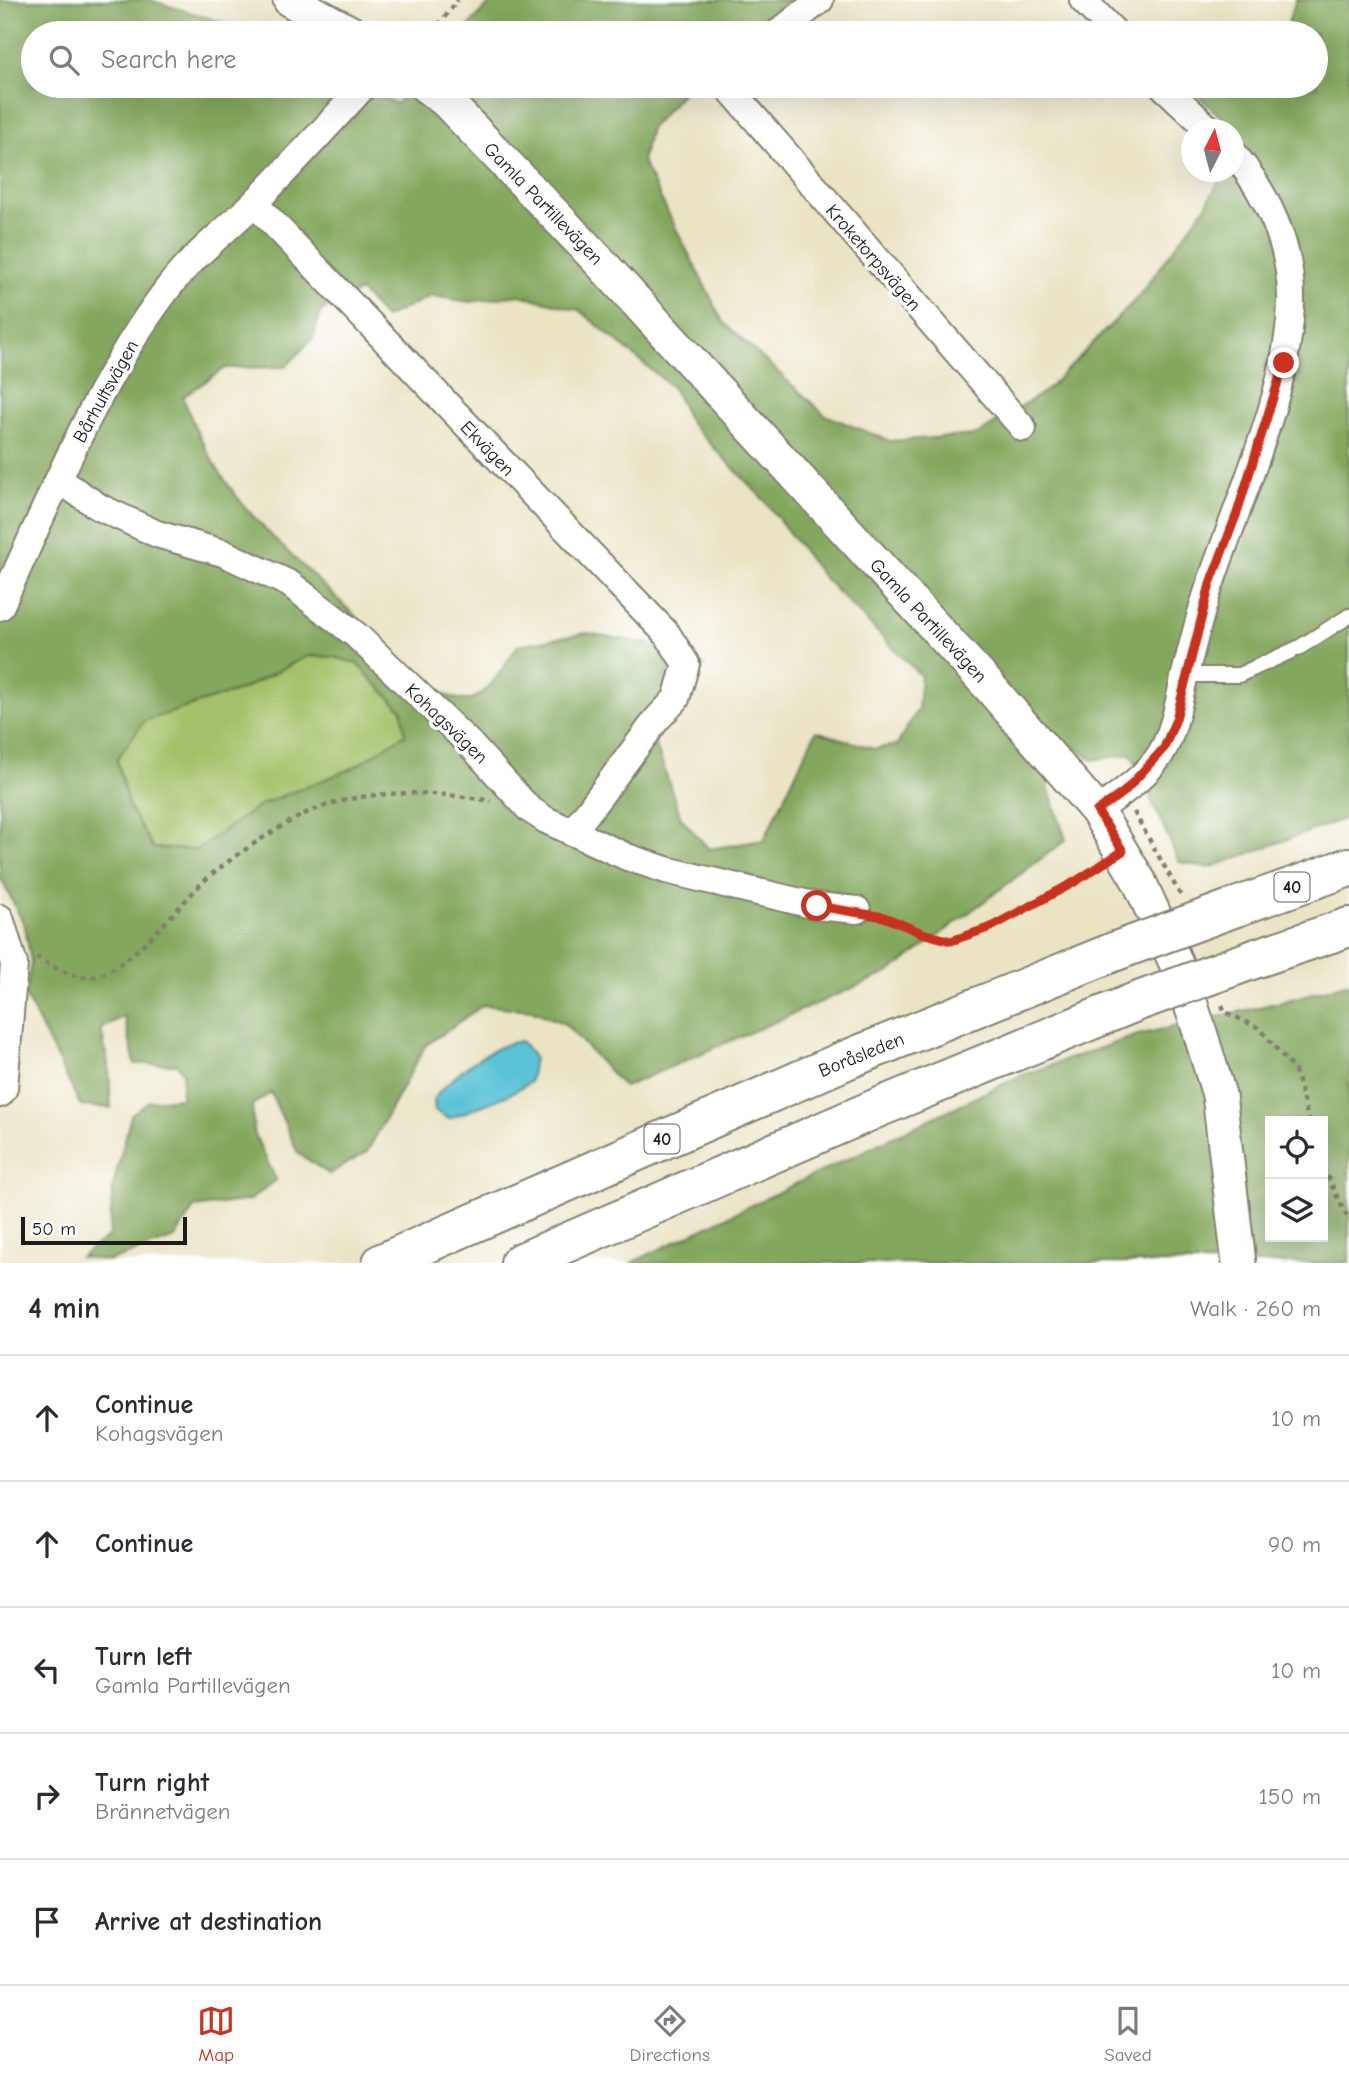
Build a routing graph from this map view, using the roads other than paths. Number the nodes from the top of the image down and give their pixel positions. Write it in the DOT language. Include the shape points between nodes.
graph roads {
  1 [pos="290,0"];
  2 [pos="820,0"];
  3 [pos="1083,0"];
  4 [pos="329,21"];
  5 [pos="793,21"];
  6 [pos="1103,21"];
  7 [pos="353,98"];
  8 [pos="442,98"];
  9 [pos="737,98"];
  10 [pos="1176,98"];
  11 [pos="1198,119"];
  12 [pos="1244,166"];
  13 [pos="254,203"];
  14 [pos="1023,428"];
  15 [pos="59,480"];
  16 [pos="0,607"];
  17 [pos="1349,617"];
  18 [pos="1185,675"];
  19 [pos="1097,811"];
  20 [pos="572,833"];
  21 [pos="1349,867"];
  22 [pos="857,911"];
  23 [pos="1,920"];
  24 [pos="1349,927"];
  25 [pos="0,1094"];
  26 [pos="382,1263"];
  27 [pos="520,1263"];
  28 [pos="1239,1263"];
  1 -- 4 [label="street"];
  2 -- 5 [label="street"];
  3 -- 6 [label="street"];
  7 -- 13 [label="street"];
  8 -- 19 [label="street, Gamla Partillevägen" via="599,261 988,685"];
  9 -- 14 [label="street, Kroketorpsvägen"];
  10 -- 11 [label="street"];
  12 -- 18 [label="street" via="1273,216 1285,248 1292,297 1289,324 1284,363 1210,584"];
  13 -- 15 [label="street, Bårhultsvägen" via="170,285 83,425"];
  13 -- 20 [label="street, Ekvägen" via="667,634 686,664 676,699"];
  15 -- 16 [label="street, Bårhultsvägen"];
  15 -- 20 [label="street, Kohagsvägen" via="99,507 157,534 223,553 290,583 375,653 471,744 529,809"];
  17 -- 18 [label="lane" via="1300,647 1239,675"];
  18 -- 19 [label="street" via="1176,719 1164,748 1124,792"];
  19 -- 28 [label="street, Gamla Partillevägen" via="1123,851 1180,972 1219,1095"];
  20 -- 22 [label="street, Kohagsvägen" via="666,870 817,906"];
  21 -- 26 [label="highway, Boråsleden / 40, bridge" via="1116,951 833,1065"];
  23 -- 25 [label="street" via="14,964"];
  24 -- 27 [label="highway, bridge" via="1133,1003"];
}
